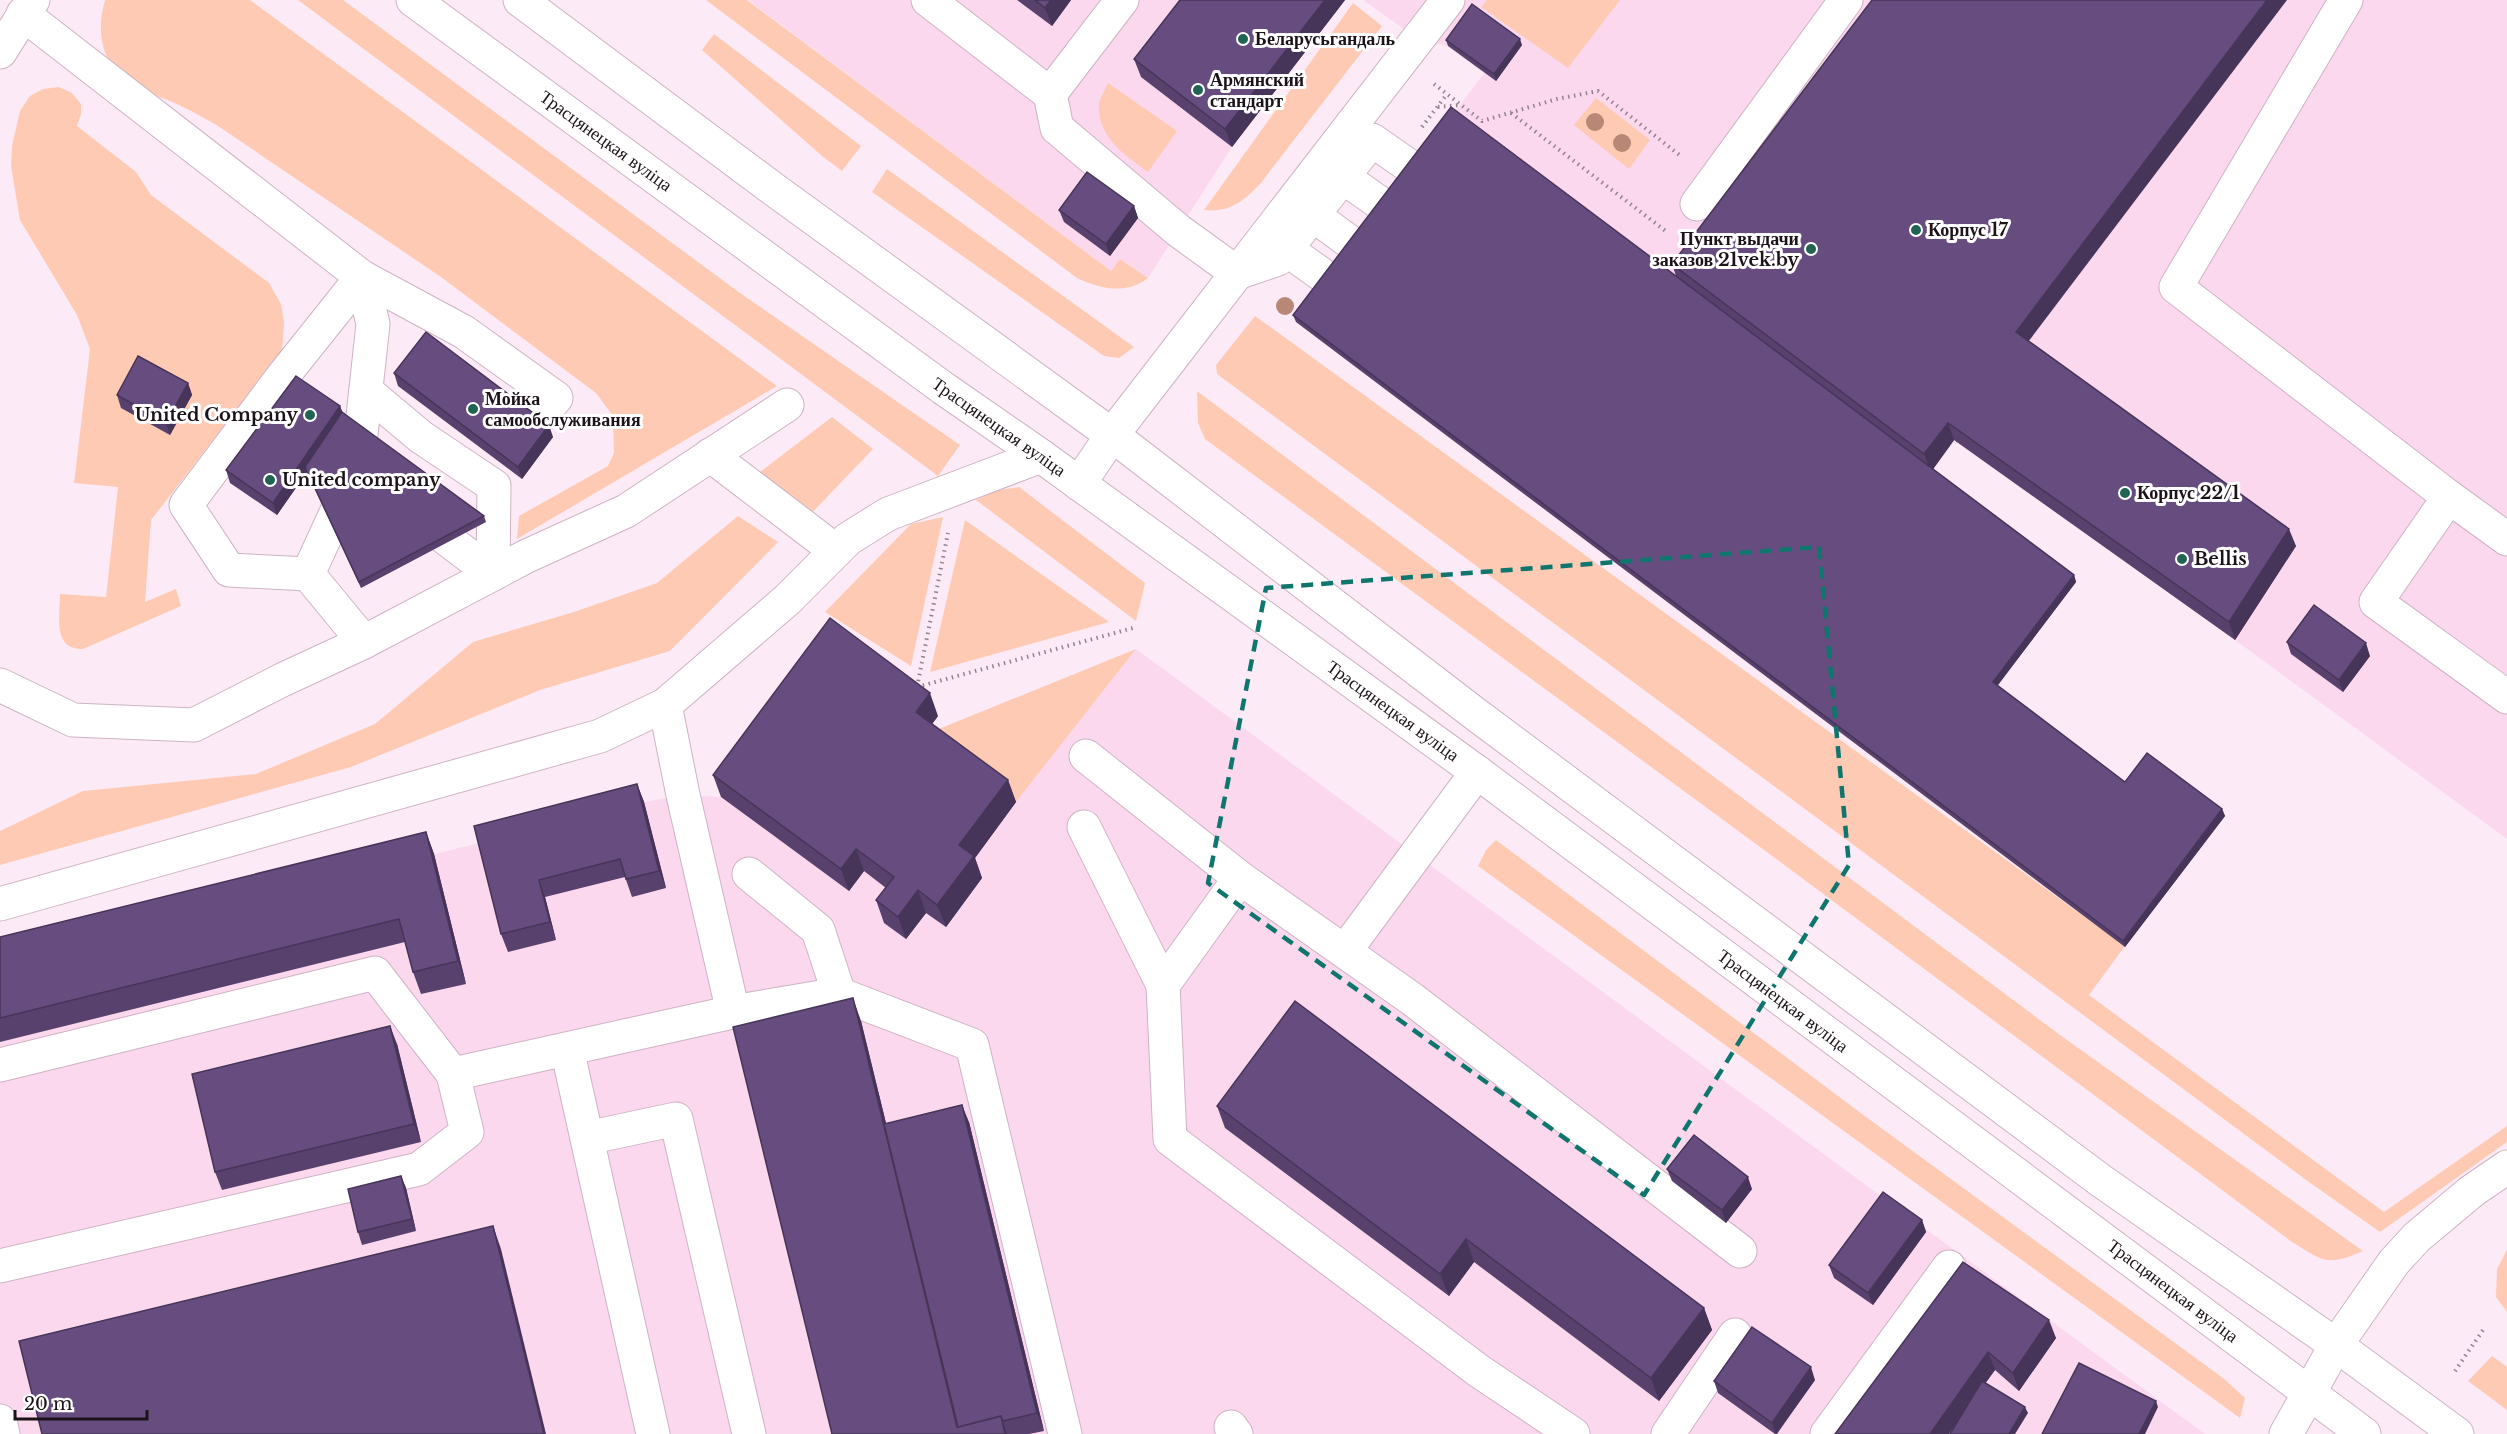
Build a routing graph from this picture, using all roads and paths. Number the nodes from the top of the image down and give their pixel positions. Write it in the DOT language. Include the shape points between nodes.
graph roads {
  1 [pos="413,0"];
  2 [pos="520,0"];
  3 [pos="928,0"];
  4 [pos="1122,0"];
  5 [pos="1448,0"];
  6 [pos="1846,0"];
  7 [pos="2346,0"];
  8 [pos="28,7"];
  9 [pos="0,52"];
  10 [pos="1787,82"];
  11 [pos="1050,94"];
  12 [pos="1814,102"];
  13 [pos="1437,107"];
  14 [pos="1510,112"];
  15 [pos="1412,168"];
  16 [pos="1343,177"];
  17 [pos="1705,193"];
  18 [pos="1384,206"];
  19 [pos="1313,215"];
  20 [pos="1670,235"];
  21 [pos="1354,245"];
  22 [pos="1286,249"];
  23 [pos="1238,273"];
  24 [pos="362,277"];
  25 [pos="1328,279"];
  26 [pos="526,377"];
  27 [pos="366,391"];
  28 [pos="504,399"];
  29 [pos="787,405"];
  30 [pos="534,422"];
  31 [pos="1112,435"];
  32 [pos="710,455"];
  33 [pos="1041,456"];
  34 [pos="1079,484"];
  35 [pos="2449,497"];
  36 [pos="342,500"];
  37 [pos="949,530"];
  38 [pos="2507,539"];
  39 [pos="836,552"];
  40 [pos="308,574"];
  41 [pos="493,574"];
  42 [pos="1133,628"];
  43 [pos="364,642"];
  44 [pos="907,681"];
  45 [pos="0,685"];
  46 [pos="916,688"];
  47 [pos="2507,697"];
  48 [pos="665,705"];
  49 [pos="1086,756"];
  50 [pos="1477,772"];
  51 [pos="1084,826"];
  52 [pos="749,874"];
  53 [pos="1240,878"];
  54 [pos="0,904"];
  55 [pos="1345,951"];
  56 [pos="1163,985"];
  57 [pos="839,994"];
  58 [pos="733,1012"];
  59 [pos="567,1048"];
  60 [pos="0,1065"];
  61 [pos="453,1074"];
  62 [pos="587,1138"];
  63 [pos="2507,1167"];
  64 [pos="1740,1251"];
  65 [pos="0,1266"];
  66 [pos="1949,1267"];
  67 [pos="2483,1330"];
  68 [pos="1735,1335"];
  69 [pos="2336,1345"];
  70 [pos="2455,1371"];
  71 [pos="2309,1393"];
  72 [pos="653,1434"];
  73 [pos="749,1434"];
  74 [pos="1065,1434"];
  75 [pos="1573,1434"];
  76 [pos="1668,1434"];
  77 [pos="1827,1434"];
  78 [pos="2286,1434"];
  79 [pos="2364,1434"];
  80 [pos="2457,1434"];
  1 -- 33 [label="main road, Трасцянецкая вуліца"];
  2 -- 31 [label="main road"];
  3 -- 11 [label="main road"];
  4 -- 11 [label="main road"];
  5 -- 23 [label="main road"];
  6 -- 10 [label="main road"];
  7 -- 35 [label="main road" via="2176,287"];
  8 -- 9 [label="main road"];
  8 -- 24 [label="main road"];
  10 -- 12 [label="main road"];
  10 -- 17 [label="main road"];
  11 -- 23 [label="main road" via="1057,128 1179,231"];
  13 -- 14 [label="path" via="1460,105 1482,120"];
  14 -- 17 [label="path" via="1598,92"];
  14 -- 20 [label="path"];
  15 -- 16 [label="main road" via="1372,140"];
  16 -- 18 [label="main road"];
  16 -- 19 [label="main road"];
  19 -- 21 [label="main road"];
  19 -- 22 [label="main road"];
  22 -- 23 [label="main road" via="1278,259"];
  22 -- 25 [label="main road"];
  23 -- 31 [label="main road"];
  24 -- 26 [label="main road" via="467,354"];
  24 -- 27 [label="main road" via="373,324"];
  24 -- 40 [label="main road" via="186,505 229,570"];
  26 -- 28 [label="main road"];
  26 -- 30 [label="main road" via="556,398"];
  27 -- 41 [label="main road" via="356,470"];
  27 -- 41 [label="main road" via="406,408 499,476"];
  29 -- 32 [label="main road"];
  31 -- 34 [label="main road"];
  31 -- 69 [label="main road" via="1474,713 2053,1145"];
  32 -- 39 [label="main road"];
  32 -- 41 [label="main road" via="626,511"];
  33 -- 34 [label="main road, Трасцянецкая вуліца"];
  33 -- 39 [label="main road" via="888,514 848,539"];
  34 -- 50 [label="main road, Трасцянецкая вуліца"];
  35 -- 38 [label="main road"];
  35 -- 47 [label="main road" via="2376,602"];
  36 -- 40 [label="main road"];
  37 -- 46 [label="path"];
  39 -- 48 [label="main road" via="787,600"];
  40 -- 43 [label="main road"];
  41 -- 43 [label="main road"];
  42 -- 46 [label="path"];
  43 -- 45 [label="main road" via="194,725 73,720"];
  44 -- 46 [label="path"];
  48 -- 54 [label="main road" via="600,736"];
  48 -- 58 [label="main road"];
  49 -- 53 [label="main road"];
  50 -- 55 [label="main road"];
  50 -- 71 [label="main road, Трасцянецкая вуліца"];
  51 -- 56 [label="main road"];
  52 -- 57 [label="main road" via="818,930"];
  53 -- 55 [label="main road"];
  53 -- 56 [label="main road"];
  55 -- 64 [label="main road"];
  56 -- 75 [label="main road" via="1170,1139 1479,1371"];
  57 -- 58 [label="main road"];
  57 -- 74 [label="main road" via="972,1045"];
  58 -- 59 [label="main road"];
  59 -- 61 [label="main road"];
  59 -- 62 [label="main road"];
  60 -- 61 [label="main road" via="375,973"];
  61 -- 65 [label="main road" via="467,1132 419,1169"];
  62 -- 72 [label="main road"];
  62 -- 73 [label="main road" via="676,1119"];
  63 -- 69 [label="main road" via="2417,1237 2394,1262"];
  66 -- 77 [label="main road"];
  67 -- 70 [label="path"];
  68 -- 76 [label="main road"];
  69 -- 71 [label="main road"];
  69 -- 80 [label="main road"];
  71 -- 78 [label="main road"];
  71 -- 79 [label="main road, Трасцянецкая вуліца"];
}
